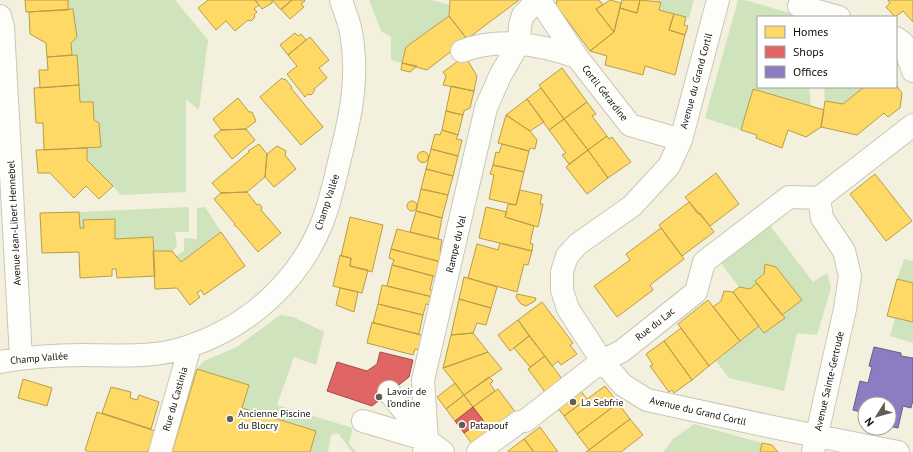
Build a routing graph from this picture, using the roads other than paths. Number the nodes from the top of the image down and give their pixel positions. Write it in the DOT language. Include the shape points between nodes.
graph roads {
  1 [pos="341,0"];
  2 [pos="718,0"];
  3 [pos="543,2"];
  4 [pos="799,6"];
  5 [pos="0,16"];
  6 [pos="835,16"];
  7 [pos="897,39"];
  8 [pos="519,43"];
  9 [pos="462,51"];
  10 [pos="577,57"];
  11 [pos="2,66"];
  12 [pos="913,71"];
  13 [pos="913,125"];
  14 [pos="681,140"];
  15 [pos="819,198"];
  16 [pos="190,347"];
  17 [pos="21,358"];
  18 [pos="602,361"];
  19 [pos="0,362"];
  20 [pos="389,392"];
  21 [pos="363,421"];
  22 [pos="814,444"];
  23 [pos="431,448"];
  24 [pos="160,452"];
  25 [pos="478,452"];
  26 [pos="898,452"];
  1 -- 16 [label="street, Champ Vallée" via="351,31 354,77 351,114 322,223 306,254 286,282 263,305 238,324"];
  2 -- 14 [label="street, Avenue du Grand Cortil"];
  3 -- 8 [label="street" via="531,7 522,15"];
  3 -- 10 [label="street, Cortil Gérardine"];
  4 -- 6 [label="street"];
  5 -- 11 [label="street, Avenue Jean-Libert Hennebel" via="3,27"];
  7 -- 12 [label="street" via="903,43"];
  8 -- 9 [label="street" via="481,44"];
  8 -- 10 [label="street" via="546,47"];
  8 -- 23 [label="street, Rampe du Val" via="500,76 486,108 423,380"];
  10 -- 14 [label="street, Cortil Gérardine" via="630,125"];
  11 -- 17 [label="street, Avenue Jean-Libert Hennebel"];
  13 -- 15 [label="street"];
  14 -- 18 [label="street, Avenue du Grand Cortil" via="668,166 632,206 578,244 567,256 562,272 562,290 568,309"];
  15 -- 18 [label="street, Rue du Lac" via="789,197 704,262 696,292 622,351"];
  15 -- 22 [label="street, Avenue Sainte-Gertrude" via="822,218 844,252 850,276 845,309"];
  16 -- 17 [label="street, Champ Vallée" via="150,356"];
  16 -- 24 [label="street, Rue du Castinia"];
  17 -- 19 [label="street, Champ Vallée"];
  18 -- 22 [label="street, Avenue du Grand Cortil" via="623,385 647,400"];
  18 -- 25 [label="street, Rue du Lac" via="525,421 519,422"];
  20 -- 23 [label="street"];
  21 -- 23 [label="street"];
  22 -- 26 [label="street, Avenue du Grand Cortil"];
}
